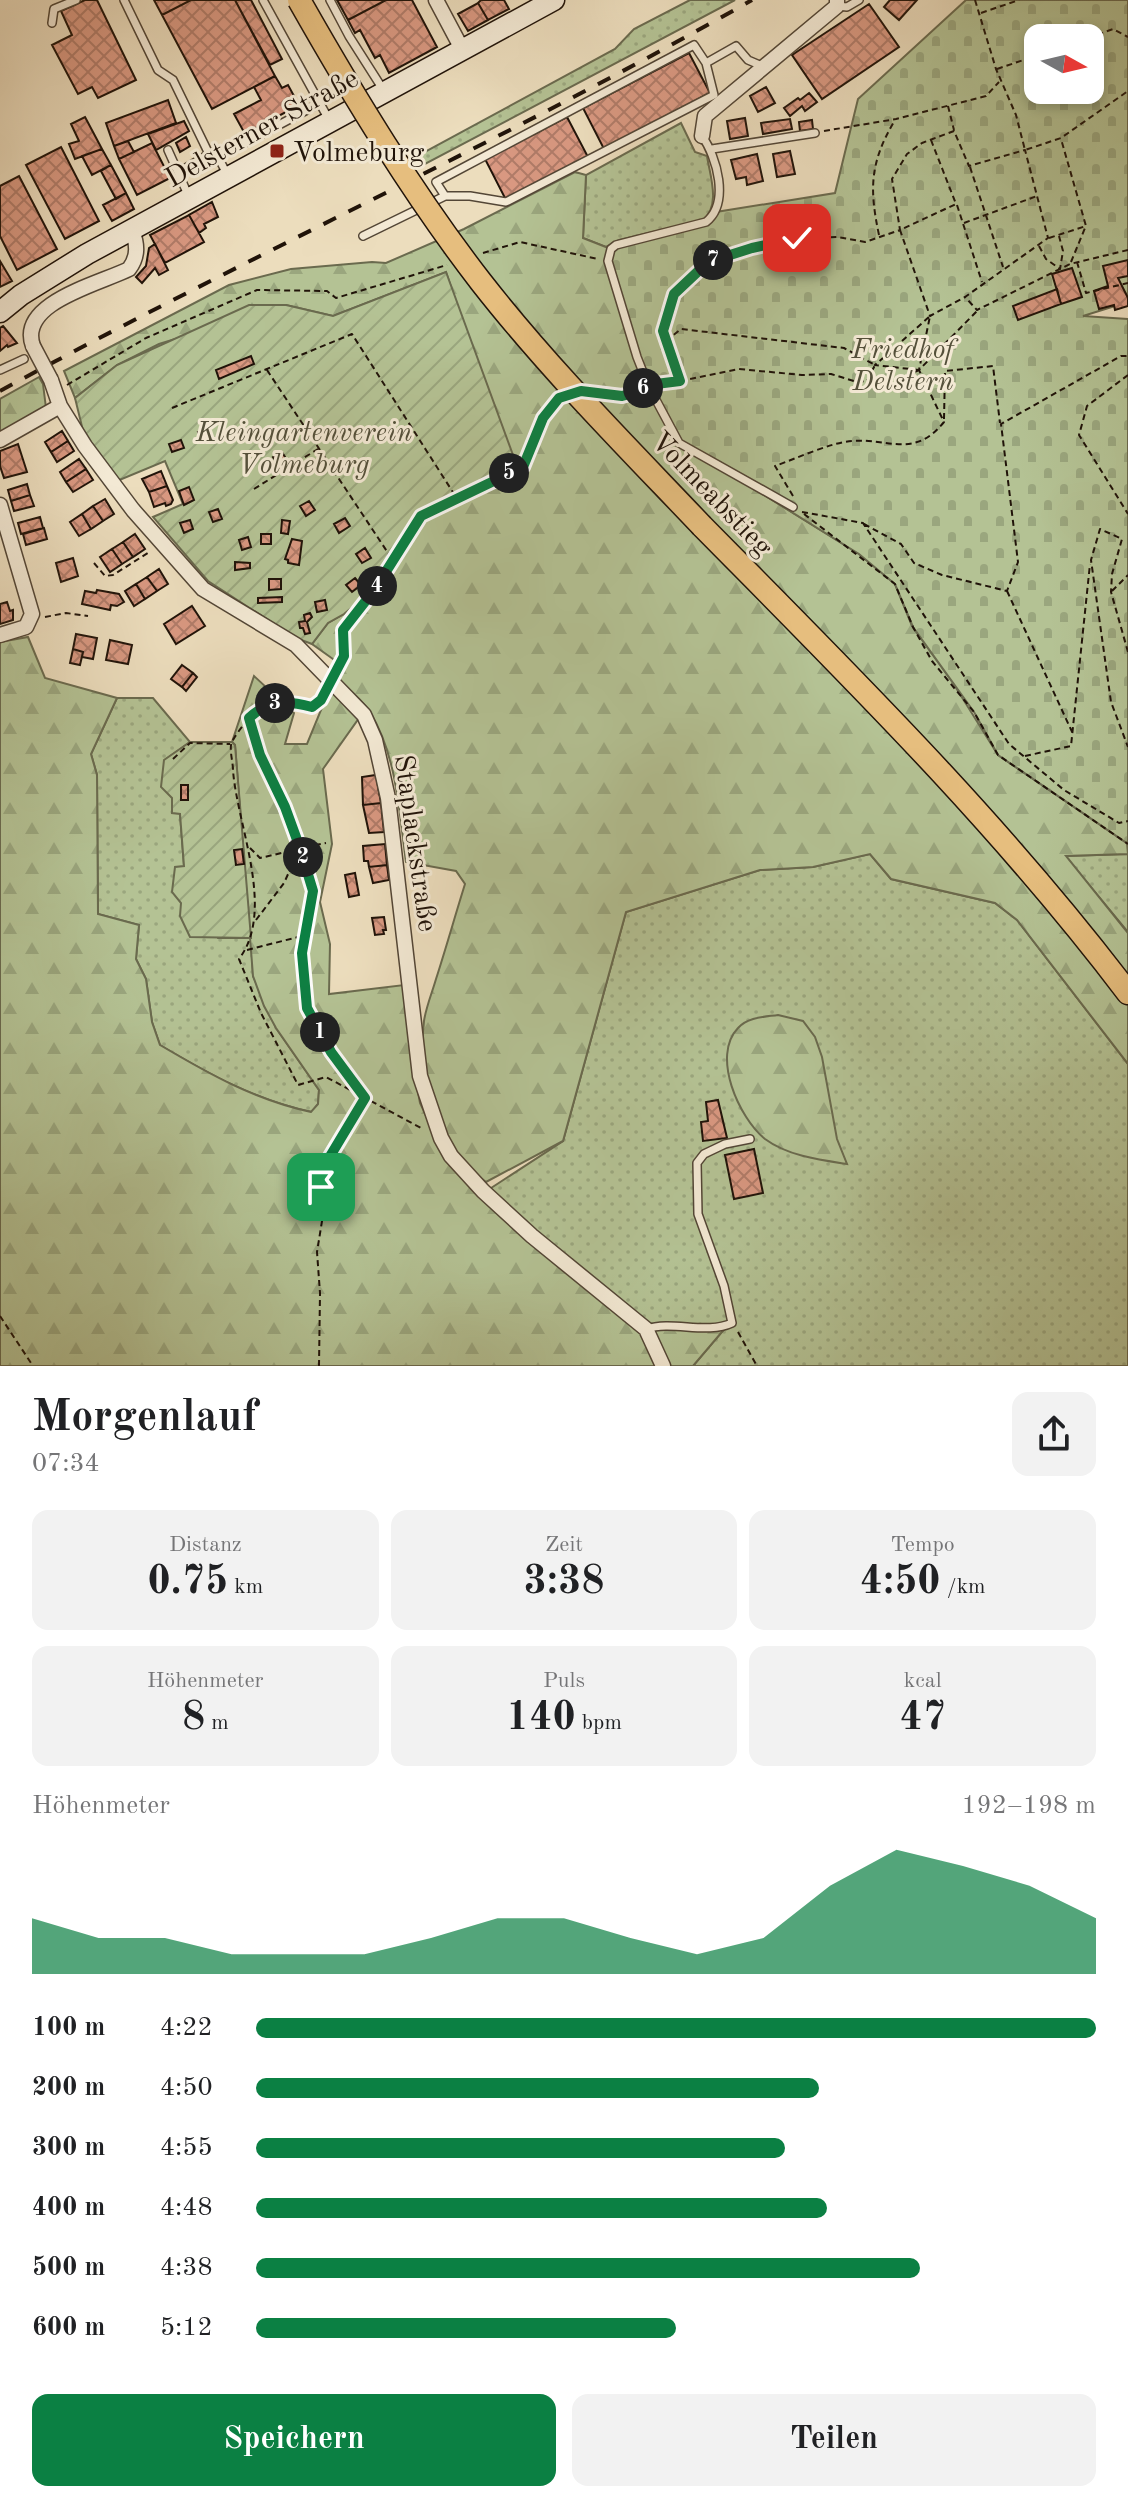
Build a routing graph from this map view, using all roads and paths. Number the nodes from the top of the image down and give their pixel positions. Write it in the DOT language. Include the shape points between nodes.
graph roads {
  1 [pos="76,0"];
  2 [pos="124,0"];
  3 [pos="263,0"];
  4 [pos="299,0"];
  5 [pos="330,0"];
  6 [pos="436,0"];
  7 [pos="554,0"];
  8 [pos="859,0"];
  9 [pos="975,0"];
  10 [pos="1019,0"];
  11 [pos="837,3"];
  12 [pos="980,13"];
  13 [pos="52,23"];
  14 [pos="1104,32"];
  15 [pos="1128,37"];
  16 [pos="462,49"];
  17 [pos="1024,60"];
  18 [pos="706,63"];
  19 [pos="762,66"];
  20 [pos="996,69"];
  21 [pos="1001,80"];
  22 [pos="384,91"];
  23 [pos="1128,91"];
  24 [pos="948,106"];
  25 [pos="324,112"];
  26 [pos="896,119"];
  27 [pos="954,131"];
  28 [pos="815,133"];
  29 [pos="702,136"];
  30 [pos="1061,138"];
  31 [pos="931,139"];
  32 [pos="712,149"];
  33 [pos="168,150"];
  34 [pos="1025,150"];
  35 [pos="213,155"];
  36 [pos="969,166"];
  37 [pos="179,172"];
  38 [pos="229,178"];
  39 [pos="445,196"];
  40 [pos="1037,196"];
  41 [pos="189,199"];
  42 [pos="956,204"];
  43 [pos="986,215"];
  44 [pos="963,224"];
  45 [pos="1086,226"];
  46 [pos="132,230"];
  47 [pos="900,230"];
  48 [pos="1059,234"];
  49 [pos="363,236"];
  50 [pos="880,237"];
  51 [pos="1048,238"];
  52 [pos="1038,245"];
  53 [pos="1128,250"];
  54 [pos="474,256"];
  55 [pos="459,261"];
  56 [pos="608,261"];
  57 [pos="1077,262"];
  58 [pos="1070,264"];
  59 [pos="1060,269"];
  60 [pos="1003,270"];
  61 [pos="1128,283"];
  62 [pos="983,284"];
  63 [pos="965,297"];
  64 [pos="977,310"];
  65 [pos="0,312"];
  66 [pos="930,316"];
  67 [pos="666,341"];
  68 [pos="29,353"];
  69 [pos="1128,356"];
  70 [pos="875,365"];
  71 [pos="267,369"];
  72 [pos="0,370"];
  73 [pos="919,370"];
  74 [pos="1128,375"];
  75 [pos="680,381"];
  76 [pos="867,381"];
  77 [pos="53,385"];
  78 [pos="648,385"];
  79 [pos="595,393"];
  80 [pos="559,398"];
  81 [pos="60,406"];
  82 [pos="172,408"];
  83 [pos="944,422"];
  84 [pos="1001,424"];
  85 [pos="0,440"];
  86 [pos="319,449"];
  87 [pos="254,489"];
  88 [pos="457,498"];
  89 [pos="794,504"];
  90 [pos="0,505"];
  91 [pos="802,512"];
  92 [pos="1128,514"];
  93 [pos="863,523"];
  94 [pos="162,544"];
  95 [pos="392,559"];
  96 [pos="1091,560"];
  97 [pos="94,563"];
  98 [pos="1128,575"];
  99 [pos="1007,591"];
  100 [pos="1111,592"];
  101 [pos="32,614"];
  102 [pos="88,616"];
  103 [pos="0,635"];
  104 [pos="1128,652"];
  105 [pos="331,681"];
  106 [pos="249,718"];
  107 [pos="1074,735"];
  108 [pos="231,744"];
  109 [pos="1128,747"];
  110 [pos="1024,756"];
  111 [pos="173,759"];
  112 [pos="1128,821"];
  113 [pos="326,843"];
  114 [pos="1128,844"];
  115 [pos="249,847"];
  116 [pos="300,848"];
  117 [pos="255,921"];
  118 [pos="306,935"];
  119 [pos="246,951"];
  120 [pos="1128,993"];
  121 [pos="365,1098"];
  122 [pos="441,1138"];
  123 [pos="750,1139"];
  124 [pos="0,1316"];
  125 [pos="732,1323"];
  126 [pos="646,1329"];
  127 [pos="33,1366"];
  128 [pos="319,1366"];
  129 [pos="663,1366"];
  130 [pos="757,1366"];
  1 -- 13 [label="lane" via="54,9"];
  2 -- 35 [label="lane" via="158,70 173,80"];
  3 -- 25 [label="lane"];
  4 -- 120 [label="main road, Volmeabstieg, bridge" via="383,141 481,281 594,412 984,816"];
  5 -- 22 [label="lane"];
  6 -- 16 [label="street"];
  7 -- 16 [label="street, Delsterner Straße"];
  8 -- 11 [label="lane" via="847,7"];
  9 -- 12 [label="path"];
  10 -- 12 [label="path"];
  11 -- 19 [label="street"];
  12 -- 20 [label="path"];
  14 -- 15 [label="path" via="1113,29"];
  16 -- 22 [label="street, Delsterner Straße"];
  17 -- 20 [label="path"];
  18 -- 19 [label="lane" via="736,46"];
  18 -- 39 [label="lane" via="714,95 506,202"];
  18 -- 39 [label="lane" via="694,45 436,182"];
  19 -- 29 [label="street" via="705,116"];
  20 -- 21 [label="path"];
  21 -- 24 [label="path" via="986,96"];
  21 -- 34 [label="path"];
  22 -- 25 [label="street, Delsterner Straße"];
  23 -- 30 [label="path"];
  24 -- 26 [label="path"];
  24 -- 27 [label="path"];
  25 -- 35 [label="lane"];
  25 -- 38 [label="street, Delsterner Straße"];
  26 -- 28 [label="path"];
  26 -- 50 [label="path" via="880,146 871,180"];
  27 -- 31 [label="path"];
  27 -- 36 [label="path"];
  28 -- 32 [label="lane"];
  29 -- 32 [label="lane"];
  30 -- 34 [label="path"];
  30 -- 45 [label="path"];
  31 -- 42 [label="path"];
  31 -- 47 [label="path" via="907,154 892,179"];
  32 -- 56 [label="lane" via="720,201 712,218 616,245"];
  33 -- 37 [label="lane"];
  34 -- 36 [label="path"];
  34 -- 40 [label="path"];
  35 -- 37 [label="lane"];
  35 -- 38 [label="lane"];
  36 -- 43 [label="path"];
  37 -- 41 [label="lane"];
  38 -- 41 [label="street, Delsterner Straße"];
  39 -- 49 [label="lane"];
  40 -- 43 [label="path"];
  40 -- 51 [label="path"];
  41 -- 46 [label="street, Delsterner Straße"];
  42 -- 44 [label="path"];
  42 -- 47 [label="path"];
  43 -- 44 [label="path"];
  43 -- 60 [label="path"];
  44 -- 62 [label="path"];
  45 -- 48 [label="path"];
  45 -- 58 [label="path"];
  46 -- 65 [label="street, Delsterner Straße" via="55,272"];
  46 -- 68 [label="street" via="136,252 129,269 47,306 30,330"];
  47 -- 50 [label="path"];
  47 -- 66 [label="path"];
  48 -- 51 [label="path"];
  48 -- 59 [label="path"];
  50 -- 67 [label="path" via="865,242 797,238 708,262 674,294 663,331"];
  51 -- 52 [label="path"];
  52 -- 59 [label="path"];
  52 -- 60 [label="path"];
  53 -- 57 [label="path"];
  54 -- 56 [label="path" via="520,242"];
  55 -- 77 [label="path" via="336,298 327,291 257,290"];
  56 -- 78 [label="lane"];
  57 -- 58 [label="path"];
  57 -- 61 [label="path" via="1086,293"];
  58 -- 59 [label="path"];
  59 -- 64 [label="path"];
  60 -- 62 [label="path"];
  62 -- 63 [label="path"];
  63 -- 64 [label="path"];
  63 -- 66 [label="path"];
  64 -- 73 [label="path"];
  66 -- 70 [label="path"];
  66 -- 73 [label="path"];
  67 -- 70 [label="path" via="681,329 844,348"];
  67 -- 75 [label="path"];
  68 -- 72 [label="lane"];
  68 -- 77 [label="street, Staplackstraße, bridge"];
  69 -- 84 [label="path"];
  70 -- 73 [label="path"];
  70 -- 76 [label="path"];
  71 -- 82 [label="path"];
  71 -- 86 [label="path"];
  71 -- 88 [label="path" via="352,334"];
  73 -- 76 [label="path" via="898,380"];
  73 -- 83 [label="path"];
  74 -- 92 [label="path" via="1087,406 1079,435"];
  75 -- 76 [label="path" via="739,369"];
  75 -- 78 [label="path"];
  77 -- 81 [label="street, Staplackstraße"];
  78 -- 79 [label="path" via="622,396"];
  78 -- 89 [label="lane" via="679,443"];
  80 -- 88 [label="path" via="543,418 523,467"];
  81 -- 85 [label="street"];
  81 -- 94 [label="street, Staplackstraße"];
  83 -- 84 [label="path" via="945,371 993,366"];
  83 -- 89 [label="path" via="932,436 900,446 851,441 775,466"];
  84 -- 99 [label="path" via="1018,562"];
  86 -- 87 [label="path"];
  86 -- 95 [label="path"];
  88 -- 95 [label="path" via="421,516"];
  89 -- 91 [label="path"];
  90 -- 101 [label="street"];
  91 -- 93 [label="path"];
  91 -- 114 [label="path" via="895,584 932,661 974,712 998,755"];
  93 -- 99 [label="path" via="901,544 914,563"];
  93 -- 110 [label="path" via="1009,744"];
  94 -- 97 [label="path" via="113,575 105,576"];
  94 -- 105 [label="street, Staplackstraße" via="203,589 296,645"];
  95 -- 105 [label="path" via="343,630 344,656"];
  96 -- 100 [label="path" via="1100,529 1122,539"];
  96 -- 107 [label="path"];
  96 -- 109 [label="path" via="1111,702"];
  98 -- 100 [label="path"];
  99 -- 107 [label="path"];
  100 -- 104 [label="path"];
  101 -- 102 [label="path"];
  101 -- 103 [label="street" via="26,627"];
  105 -- 106 [label="path" via="312,707 286,701 262,706"];
  105 -- 122 [label="street, Staplackstraße" via="364,715 382,764 420,1076"];
  106 -- 108 [label="path"];
  106 -- 116 [label="path"];
  107 -- 110 [label="path" via="1071,746"];
  108 -- 111 [label="path" via="190,743"];
  108 -- 115 [label="path" via="234,786"];
  110 -- 112 [label="path" via="1064,790 1119,823"];
  113 -- 116 [label="path"];
  115 -- 116 [label="path" via="260,858"];
  115 -- 117 [label="path"];
  116 -- 117 [label="path" via="284,883"];
  116 -- 118 [label="path" via="313,891"];
  117 -- 119 [label="path"];
  118 -- 119 [label="path"];
  118 -- 121 [label="path" via="302,953 307,1008"];
  119 -- 121 [label="path" via="239,959 298,1085 326,1077"];
  121 -- 122 [label="path"];
  121 -- 128 [label="path" via="326,1163 321,1187"];
  122 -- 126 [label="street, Staplackstraße" via="483,1191"];
  123 -- 125 [label="lane" via="725,1144 697,1163 698,1214"];
  124 -- 127 [label="path"];
  125 -- 126 [label="lane"];
  125 -- 130 [label="path"];
  126 -- 129 [label="street, Staplackstraße"];
}
